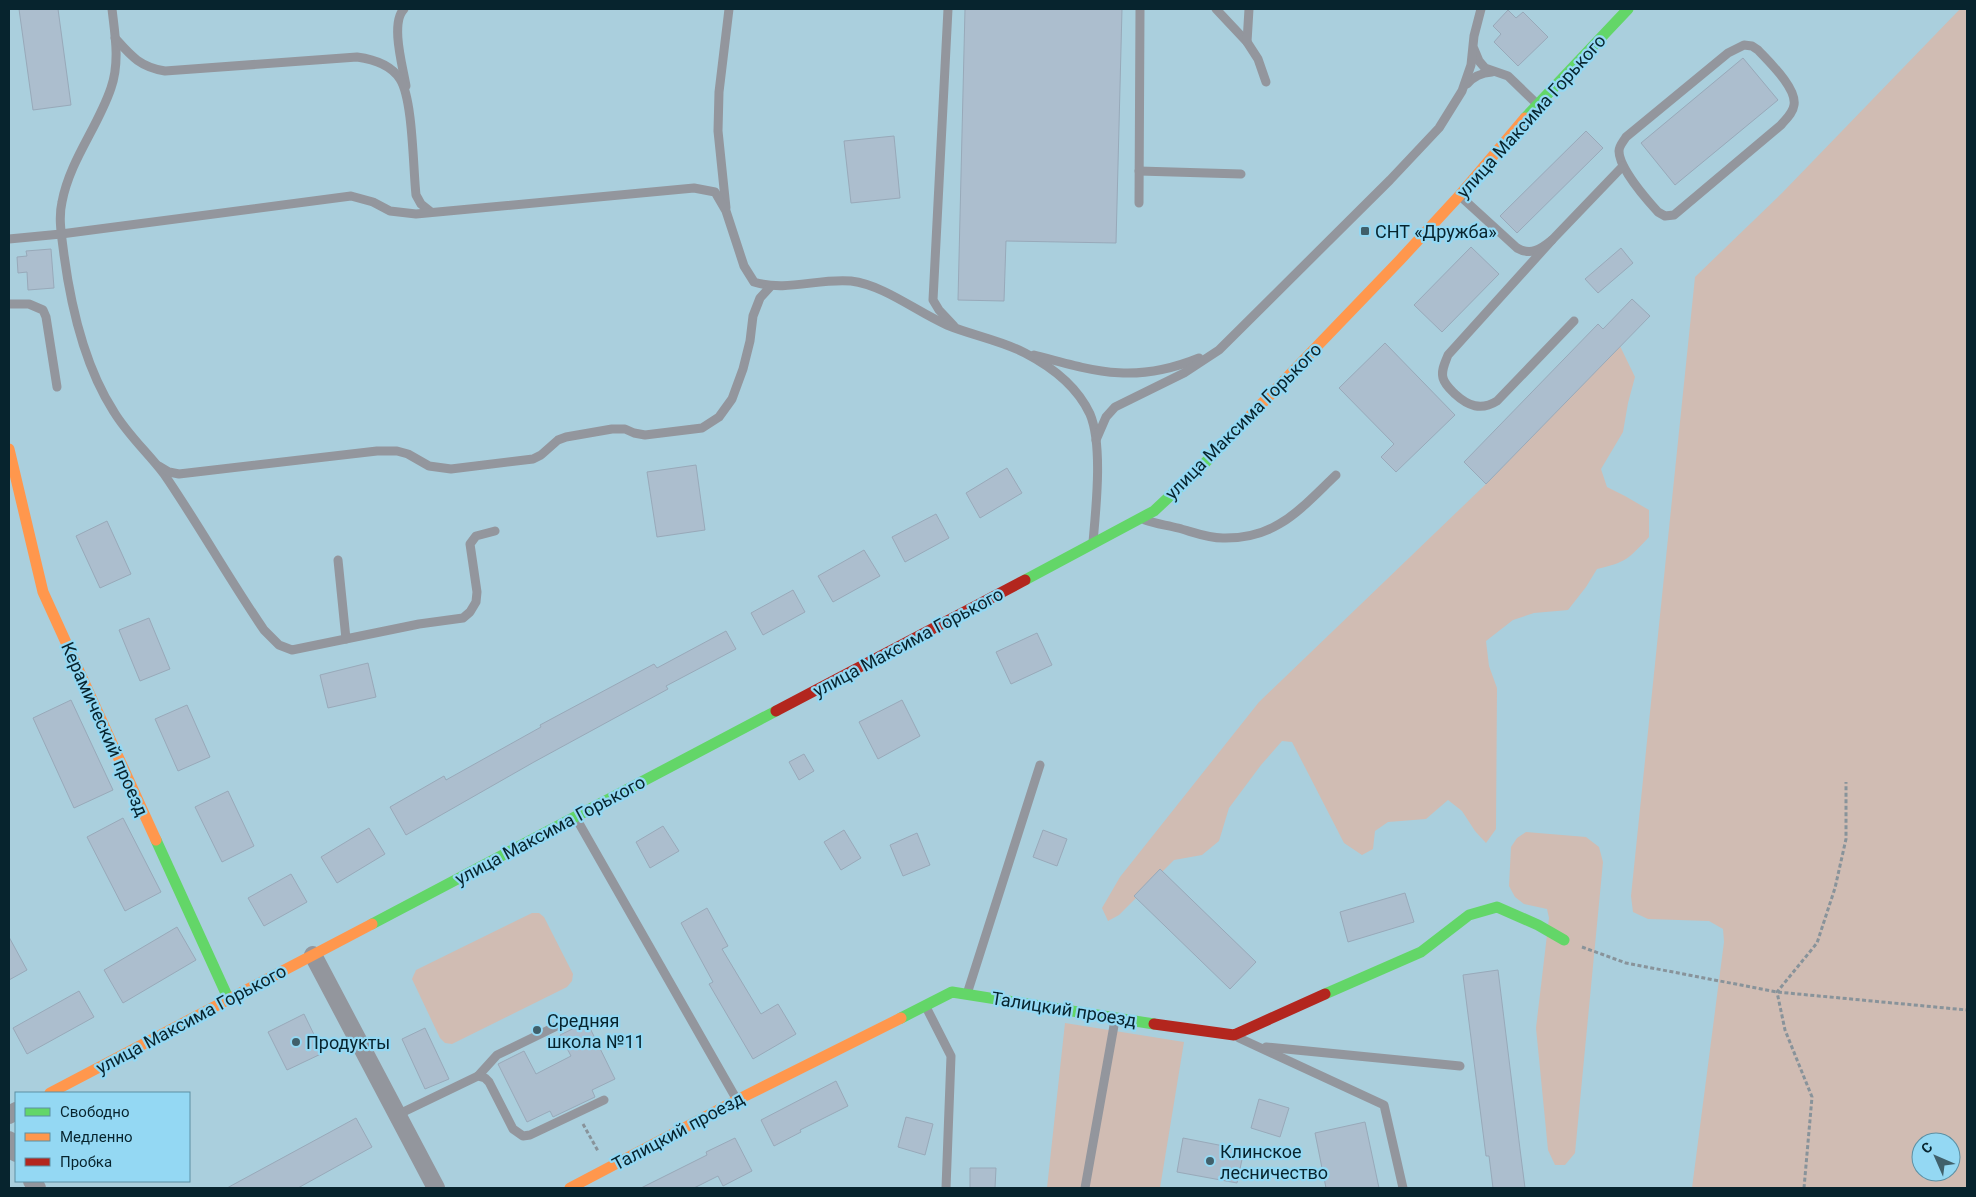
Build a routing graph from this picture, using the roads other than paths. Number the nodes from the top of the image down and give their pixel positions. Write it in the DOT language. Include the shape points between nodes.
graph roads {
  1 [pos="112,9"];
  2 [pos="404,9"];
  3 [pos="722,9"];
  4 [pos="948,9"];
  5 [pos="1140,9"];
  6 [pos="1216,9"];
  7 [pos="1249,9"];
  8 [pos="1481,9"];
  9 [pos="1628,9"];
  10 [pos="728,13"];
  11 [pos="115,38"];
  12 [pos="1247,42"];
  13 [pos="1473,43"];
  14 [pos="1492,72"];
  15 [pos="1266,82"];
  16 [pos="1462,91"];
  17 [pos="408,98"];
  18 [pos="1537,104"];
  19 [pos="1623,166"];
  20 [pos="1139,171"];
  21 [pos="1241,174"];
  22 [pos="1460,196"];
  23 [pos="1139,203"];
  24 [pos="726,210"];
  25 [pos="431,212"];
  26 [pos="61,234"];
  27 [pos="9,239"];
  28 [pos="1552,240"];
  29 [pos="770,287"];
  30 [pos="9,304"];
  31 [pos="1574,321"];
  32 [pos="956,328"];
  33 [pos="1219,350"];
  34 [pos="1024,352"];
  35 [pos="57,387"];
  36 [pos="1096,441"];
  37 [pos="9,449"];
  38 [pos="153,462"];
  39 [pos="1336,475"];
  40 [pos="1142,519"];
  41 [pos="495,531"];
  42 [pos="1093,544"];
  43 [pos="338,560"];
  44 [pos="346,639"];
  45 [pos="1040,766"];
  46 [pos="575,817"];
  47 [pos="1564,940"];
  48 [pos="313,955"];
  49 [pos="967,994"];
  50 [pos="229,1000"];
  51 [pos="926,1005"];
  52 [pos="1116,1017"];
  53 [pos="565,1022"];
  54 [pos="1234,1035"];
  55 [pos="1258,1047"];
  56 [pos="1460,1066"];
  57 [pos="478,1076"];
  58 [pos="52,1092"];
  59 [pos="604,1100"];
  60 [pos="737,1100"];
  61 [pos="397,1115"];
  62 [pos="9,1140"];
  63 [pos="15,1151"];
  64 [pos="436,1188"];
  65 [pos="570,1188"];
  66 [pos="946,1188"];
  67 [pos="1085,1188"];
  68 [pos="1403,1188"];
  1 -- 11 [label="lane"];
  2 -- 17 [label="lane" via="397,25"];
  3 -- 10 [label="lane"];
  4 -- 32 [label="lane" via="933,300"];
  5 -- 20 [label="lane"];
  6 -- 12 [label="lane"];
  7 -- 12 [label="lane"];
  8 -- 13 [label="lane"];
  9 -- 18 [label="street, улица Максима Горького"];
  10 -- 24 [label="lane" via="718,131"];
  11 -- 17 [label="lane" via="131,56 149,68 165,70 357,56 385,65 400,79"];
  11 -- 26 [label="lane" via="117,60 112,86 67,180 61,203"];
  12 -- 15 [label="lane" via="1258,59"];
  13 -- 14 [label="lane" via="1479,61"];
  13 -- 16 [label="lane" via="1471,65"];
  14 -- 16 [label="lane" via="1474,77"];
  14 -- 18 [label="lane" via="1508,76"];
  16 -- 33 [label="lane" via="1440,128"];
  17 -- 25 [label="lane" via="416,195"];
  18 -- 22 [label="street, улица Максима Горького"];
  19 -- 19 [label="lane" via="1619,151 1626,137 1737,47 1752,46 1758,50 1794,95 1790,116 1782,125 1674,215 1665,216 1658,212"];
  19 -- 28 [label="lane"];
  20 -- 21 [label="lane"];
  20 -- 23 [label="lane"];
  22 -- 28 [label="lane" via="1525,252 1541,249"];
  22 -- 40 [label="street, улица Максима Горького" via="1203,465"];
  24 -- 25 [label="lane" via="715,192 694,188"];
  24 -- 29 [label="lane" via="744,266 754,282"];
  25 -- 26 [label="lane" via="390,211 352,196"];
  26 -- 27 [label="lane"];
  26 -- 38 [label="lane" via="68,287 92,368 113,411"];
  28 -- 31 [label="lane" via="1448,355 1443,378 1465,403 1488,407"];
  29 -- 32 [label="lane" via="852,281 872,286"];
  29 -- 38 [label="lane" via="760,298 753,316 743,369 732,399 719,417 702,428 644,435 612,429 558,440 533,459 451,470 429,466 397,451 179,474"];
  30 -- 35 [label="lane" via="29,304 43,310"];
  32 -- 34 [label="lane"];
  33 -- 34 [label="lane" via="1178,367 1133,374 1106,373"];
  33 -- 36 [label="lane" via="1184,373 1114,407"];
  34 -- 36 [label="lane" via="1052,369 1079,395 1090,416"];
  36 -- 42 [label="lane" via="1098,492"];
  37 -- 50 [label="street, Керамический проезд" via="43,592"];
  38 -- 44 [label="lane" via="264,630 279,645 292,650"];
  39 -- 40 [label="lane" via="1293,516 1272,530 1254,535 1222,538"];
  40 -- 42 [label="street, улица Максима Горького"];
  41 -- 44 [label="lane" via="476,536 470,544 477,592 476,602 463,618"];
  42 -- 46 [label="street, улица Максима Горького"];
  43 -- 44 [label="lane"];
  45 -- 49 [label="lane"];
  46 -- 48 [label="street, улица Максима Горького"];
  46 -- 60 [label="lane"];
  47 -- 54 [label="street, Талицкий проезд" via="1497,907 1469,915 1421,952"];
  48 -- 50 [label="street, улица Максима Горького"];
  48 -- 61 [label="street"];
  49 -- 51 [label="street, Талицкий проезд" via="952,992"];
  49 -- 52 [label="street, Талицкий проезд"];
  50 -- 58 [label="street, улица Максима Горького"];
  51 -- 60 [label="street, Талицкий проезд"];
  51 -- 66 [label="lane" via="951,1056"];
  52 -- 54 [label="street, Талицкий проезд"];
  52 -- 67 [label="lane"];
  53 -- 57 [label="lane" via="497,1055"];
  54 -- 55 [label="lane"];
  55 -- 56 [label="lane"];
  55 -- 68 [label="lane" via="1384,1105"];
  57 -- 59 [label="lane" via="489,1082 513,1129 524,1136"];
  57 -- 61 [label="lane"];
  60 -- 65 [label="street, Талицкий проезд"];
  61 -- 64 [label="street"];
  62 -- 63 [label="street"];
}
